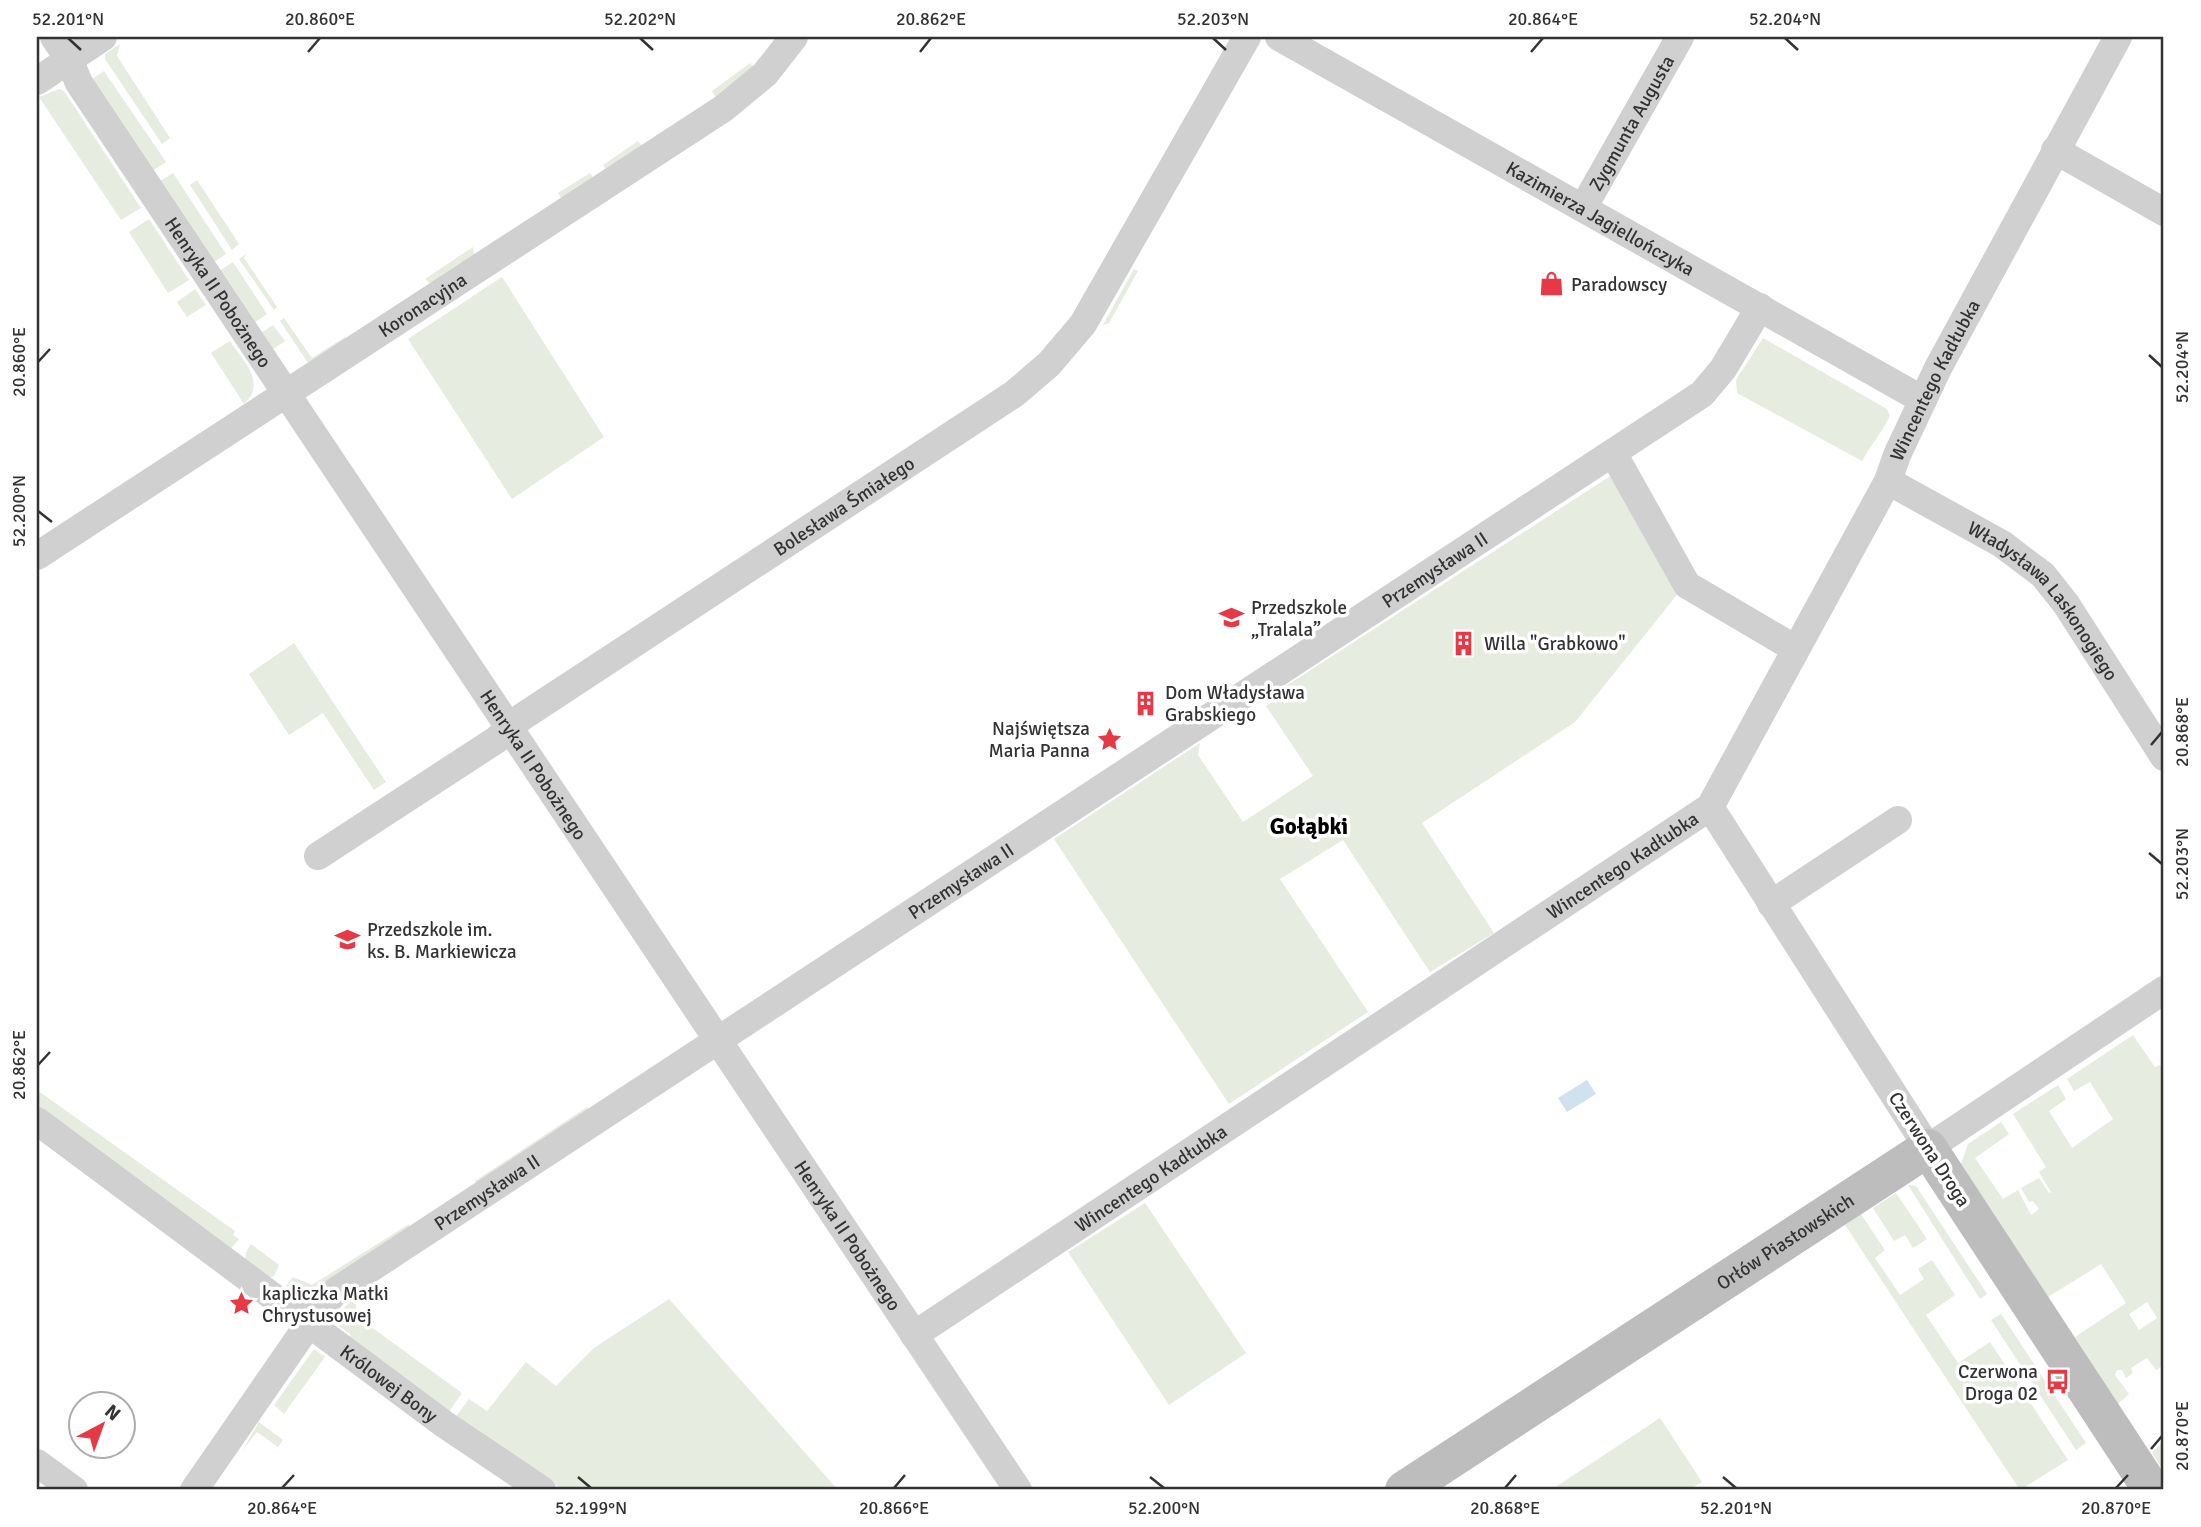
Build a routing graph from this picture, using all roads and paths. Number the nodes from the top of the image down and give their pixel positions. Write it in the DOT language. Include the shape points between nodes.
graph roads {
  1 [pos="103,37"];
  2 [pos="794,37"];
  3 [pos="1247,37"];
  4 [pos="1279,37"];
  5 [pos="1680,37"];
  6 [pos="2118,37"];
  7 [pos="62,48"];
  8 [pos="37,81"];
  9 [pos="2055,150"];
  10 [pos="1583,208"];
  11 [pos="2164,212"];
  12 [pos="1760,307"];
  13 [pos="285,393"];
  14 [pos="1923,400"];
  15 [pos="1613,453"];
  16 [pos="1888,481"];
  17 [pos="37,556"];
  18 [pos="1794,648"];
  19 [pos="509,729"];
  20 [pos="2164,757"];
  21 [pos="1710,807"];
  22 [pos="1898,820"];
  23 [pos="318,856"];
  24 [pos="1771,904"];
  25 [pos="2164,990"];
  26 [pos="717,1041"];
  27 [pos="37,1121"];
  28 [pos="1928,1148"];
  29 [pos="310,1325"];
  30 [pos="914,1335"];
  31 [pos="37,1463"];
  32 [pos="74,1490"];
  33 [pos="194,1490"];
  34 [pos="542,1490"];
  35 [pos="1018,1490"];
  36 [pos="1404,1490"];
  37 [pos="2152,1490"];
  1 -- 7 [label="street"];
  2 -- 13 [label="street, Koronacyjna" via="765,74 724,108"];
  3 -- 19 [label="street, Bolesława Śmiałego" via="1087,317 1049,364 1014,394"];
  4 -- 10 [label="street, Kazimierza Jagiellończyka"];
  5 -- 10 [label="street, Zygmunta Augusta"];
  6 -- 9 [label="street, Wincentego Kadłubka"];
  7 -- 8 [label="street"];
  7 -- 13 [label="street, Henryka II Pobożnego" via="79,83"];
  9 -- 11 [label="street"];
  9 -- 14 [label="street, Wincentego Kadłubka"];
  10 -- 12 [label="street, Kazimierza Jagiellończyka"];
  12 -- 14 [label="street, Kazimierza Jagiellończyka"];
  12 -- 15 [label="street, Przemysława II" via="1712,386"];
  13 -- 17 [label="street, Koronacyjna"];
  13 -- 19 [label="street, Henryka II Pobożnego"];
  14 -- 16 [label="street, Wincentego Kadłubka"];
  15 -- 18 [label="street" via="1688,585"];
  15 -- 26 [label="street, Przemysława II"];
  16 -- 18 [label="street, Wincentego Kadłubka"];
  16 -- 20 [label="street, Władysława Laskonogiego" via="2002,544 2043,575"];
  18 -- 21 [label="street, Wincentego Kadłubka"];
  19 -- 23 [label="street, Bolesława Śmiałego"];
  19 -- 26 [label="street, Henryka II Pobożnego"];
  21 -- 24 [label="street, Czerwona Droga"];
  21 -- 30 [label="street, Wincentego Kadłubka"];
  22 -- 24 [label="street"];
  24 -- 28 [label="street, Czerwona Droga"];
  25 -- 28 [label="street, Orłów Piastowskich"];
  26 -- 29 [label="street, Przemysława II" via="336,1291"];
  26 -- 30 [label="street, Henryka II Pobożnego"];
  27 -- 29 [label="street, Królowej Bony"];
  28 -- 36 [label="street, Orłów Piastowskich"];
  28 -- 37 [label="street, Czerwona Droga"];
  29 -- 33 [label="street, Przemysława II"];
  29 -- 34 [label="street, Królowej Bony"];
  30 -- 35 [label="street, Henryka II Pobożnego"];
  31 -- 32 [label="street"];
}
